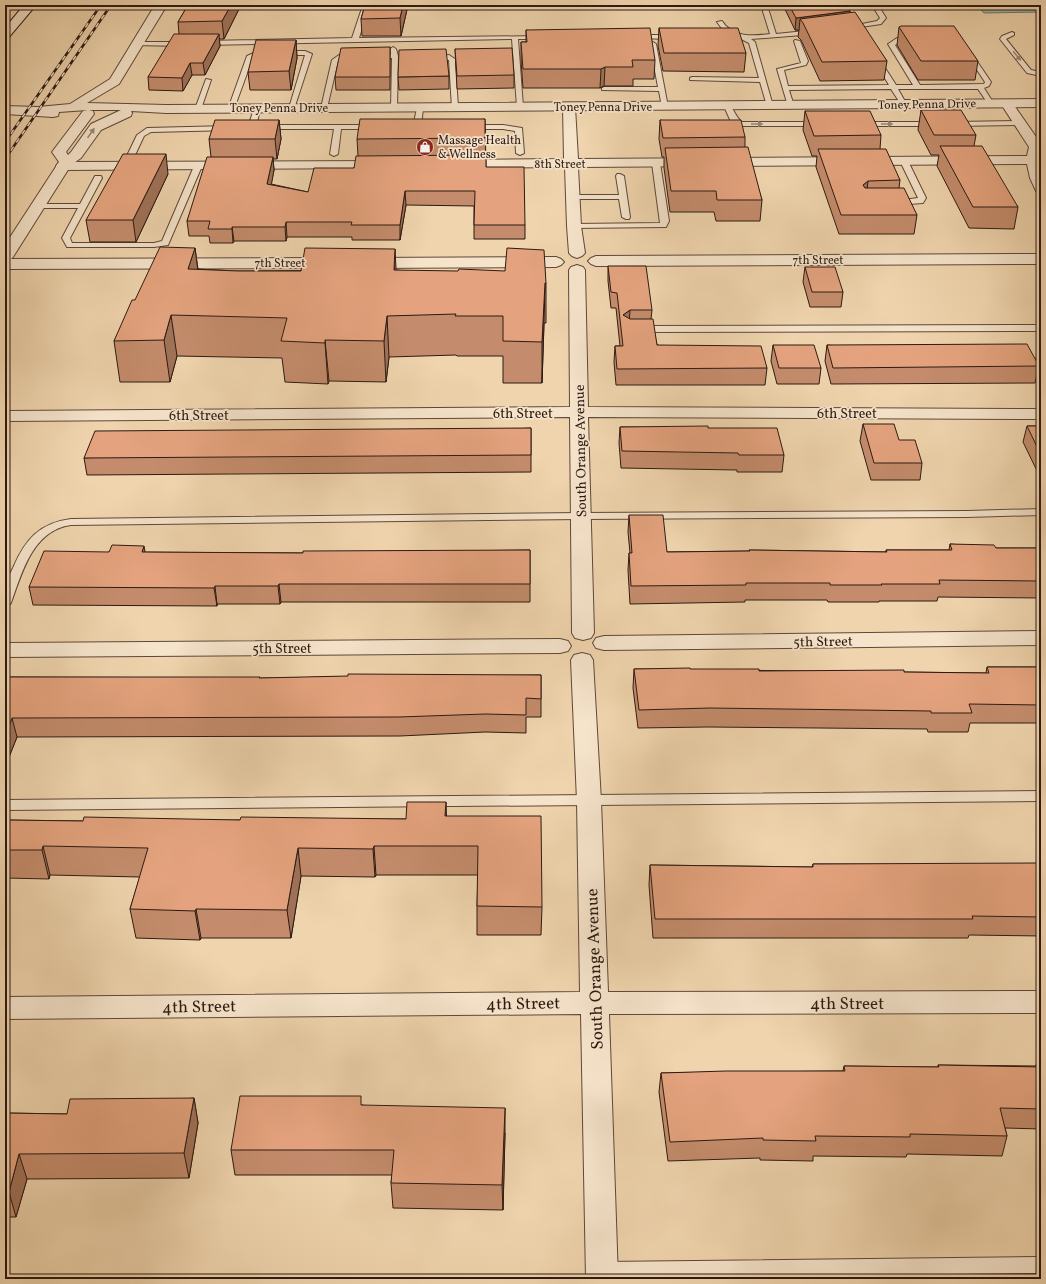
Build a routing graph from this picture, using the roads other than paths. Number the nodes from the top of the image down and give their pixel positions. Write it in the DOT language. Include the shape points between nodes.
graph roads {
  1 [pos="30,5"];
  2 [pos="161,5"];
  3 [pos="366,5"];
  4 [pos="764,5"];
  5 [pos="875,5"];
  6 [pos="720,22"];
  7 [pos="842,29"];
  8 [pos="819,31"];
  9 [pos="1012,34"];
  10 [pos="5,35"];
  11 [pos="774,36"];
  12 [pos="515,37"];
  13 [pos="550,37"];
  14 [pos="628,37"];
  15 [pos="682,37"];
  16 [pos="721,37"];
  17 [pos="744,37"];
  18 [pos="355,40"];
  19 [pos="391,40"];
  20 [pos="919,40"];
  21 [pos="797,42"];
  22 [pos="191,43"];
  23 [pos="199,43"];
  24 [pos="136,44"];
  25 [pos="653,44"];
  26 [pos="965,47"];
  27 [pos="874,55"];
  28 [pos="395,57"];
  29 [pos="403,58"];
  30 [pos="426,58"];
  31 [pos="1041,74"];
  32 [pos="692,79"];
  33 [pos="208,80"];
  34 [pos="762,80"];
  35 [pos="116,81"];
  36 [pos="980,87"];
  37 [pos="785,88"];
  38 [pos="894,88"];
  39 [pos="918,88"];
  40 [pos="604,89"];
  41 [pos="661,89"];
  42 [pos="933,96"];
  43 [pos="1041,103"];
  44 [pos="991,104"];
  45 [pos="1007,104"];
  46 [pos="108,105"];
  47 [pos="904,105"];
  48 [pos="73,106"];
  49 [pos="665,106"];
  50 [pos="727,106"];
  51 [pos="770,106"];
  52 [pos="791,106"];
  53 [pos="520,107"];
  54 [pos="569,107"];
  55 [pos="257,108"];
  56 [pos="292,108"];
  57 [pos="324,108"];
  58 [pos="394,108"];
  59 [pos="420,108"];
  60 [pos="455,108"];
  61 [pos="166,109"];
  62 [pos="198,109"];
  63 [pos="231,109"];
  64 [pos="5,110"];
  65 [pos="38,111"];
  66 [pos="126,113"];
  67 [pos="88,114"];
  68 [pos="1020,123"];
  69 [pos="829,124"];
  70 [pos="853,124"];
  71 [pos="941,124"];
  72 [pos="949,124"];
  73 [pos="244,127"];
  74 [pos="386,127"];
  75 [pos="417,127"];
  76 [pos="464,127"];
  77 [pos="338,128"];
  78 [pos="520,153"];
  79 [pos="334,154"];
  80 [pos="1036,155"];
  81 [pos="904,161"];
  82 [pos="656,163"];
  83 [pos="64,164"];
  84 [pos="445,164"];
  85 [pos="572,164"];
  86 [pos="397,165"];
  87 [pos="126,166"];
  88 [pos="198,166"];
  89 [pos="620,176"];
  90 [pos="98,178"];
  91 [pos="1041,188"];
  92 [pos="573,197"];
  93 [pos="623,197"];
  94 [pos="890,203"];
  95 [pos="38,206"];
  96 [pos="82,206"];
  97 [pos="626,217"];
  98 [pos="574,226"];
  99 [pos="5,257"];
  100 [pos="1041,259"];
  101 [pos="577,262"];
  102 [pos="5,264"];
  103 [pos="1041,328"];
  104 [pos="629,330"];
  105 [pos="579,412"];
  106 [pos="1041,414"];
  107 [pos="5,416"];
  108 [pos="1041,512"];
  109 [pos="582,516"];
  110 [pos="5,603"];
  111 [pos="583,633"];
  112 [pos="1041,638"];
  113 [pos="604,643"];
  114 [pos="5,650"];
  115 [pos="571,653"];
  116 [pos="1041,796"];
  117 [pos="589,801"];
  118 [pos="5,805"];
  119 [pos="1041,1002"];
  120 [pos="595,1003"];
  121 [pos="5,1008"];
  122 [pos="1041,1265"];
  123 [pos="602,1275"];
  1 -- 10 [label="street"];
  2 -- 24 [label="street"];
  3 -- 18 [label="lane"];
  4 -- 11 [label="lane"];
  5 -- 7 [label="lane" via="884,18 879,23"];
  6 -- 17 [label="lane" via="721,26"];
  8 -- 11 [label="lane"];
  9 -- 31 [label="lane, one-way" via="1003,39 1029,72"];
  11 -- 17 [label="lane"];
  12 -- 13 [label="lane"];
  12 -- 19 [label="lane"];
  12 -- 53 [label="lane"];
  14 -- 15 [label="lane"];
  16 -- 17 [label="lane"];
  17 -- 34 [label="lane" via="752,42"];
  18 -- 19 [label="lane"];
  18 -- 23 [label="lane"];
  19 -- 28 [label="lane"];
  20 -- 39 [label="lane" via="898,40 891,44"];
  21 -- 37 [label="lane" via="805,61 804,64 780,69"];
  22 -- 24 [label="lane"];
  24 -- 35 [label="street"];
  25 -- 41 [label="lane"];
  26 -- 36 [label="lane" via="988,82 987,85"];
  27 -- 38 [label="lane"];
  28 -- 29 [label="lane"];
  28 -- 57 [label="lane" via="338,57 335,60"];
  28 -- 58 [label="lane"];
  30 -- 60 [label="lane" via="452,59"];
  32 -- 34 [label="lane"];
  33 -- 62 [label="lane"];
  34 -- 51 [label="lane"];
  35 -- 46 [label="street" via="119,89"];
  35 -- 48 [label="street"];
  36 -- 42 [label="lane"];
  36 -- 44 [label="lane"];
  37 -- 38 [label="lane"];
  37 -- 52 [label="lane"];
  38 -- 39 [label="lane"];
  38 -- 47 [label="lane"];
  39 -- 42 [label="lane"];
  40 -- 41 [label="lane"];
  41 -- 49 [label="lane"];
  42 -- 44 [label="street, Toney Penna Drive"];
  42 -- 47 [label="street, Toney Penna Drive"];
  43 -- 45 [label="street, Toney Penna Drive"];
  44 -- 45 [label="street, Toney Penna Drive"];
  45 -- 68 [label="street"];
  46 -- 48 [label="street, Toney Penna Drive"];
  46 -- 61 [label="street, Toney Penna Drive"];
  47 -- 52 [label="street, Toney Penna Drive"];
  48 -- 65 [label="street, Toney Penna Drive"];
  49 -- 50 [label="street, Toney Penna Drive"];
  49 -- 54 [label="street, Toney Penna Drive"];
  50 -- 51 [label="street, Toney Penna Drive"];
  50 -- 69 [label="lane, one-way" via="734,120 740,124"];
  51 -- 52 [label="street, Toney Penna Drive"];
  53 -- 54 [label="street, Toney Penna Drive"];
  53 -- 60 [label="street, Toney Penna Drive"];
  54 -- 85 [label="street, South Orange Avenue"];
  55 -- 56 [label="street, Toney Penna Drive"];
  55 -- 63 [label="street, Toney Penna Drive"];
  55 -- 73 [label="lane"];
  56 -- 57 [label="street, Toney Penna Drive"];
  56 -- 63 [label="lane" via="309,54 258,53 250,56"];
  57 -- 58 [label="street, Toney Penna Drive"];
  58 -- 59 [label="street, Toney Penna Drive"];
  59 -- 60 [label="street, Toney Penna Drive"];
  59 -- 75 [label="lane"];
  61 -- 62 [label="street, Toney Penna Drive"];
  61 -- 66 [label="street, Toney Penna Drive"];
  62 -- 63 [label="street, Toney Penna Drive"];
  64 -- 65 [label="street, Toney Penna Drive"];
  65 -- 67 [label="street, Toney Penna Drive"];
  66 -- 67 [label="street, Toney Penna Drive"];
  83 -- 66 [label="street, one-way" via="76,155 96,127"];
  67 -- 83 [label="street" via="59,152"];
  68 -- 72 [label="lane"];
  68 -- 80 [label="street" via="1036,147"];
  70 -- 71 [label="lane, one-way"];
  73 -- 77 [label="lane"];
  73 -- 87 [label="lane" via="150,130 141,135"];
  74 -- 77 [label="lane"];
  76 -- 78 [label="lane" via="503,127 519,130"];
  77 -- 79 [label="lane"];
  80 -- 81 [label="street, 8th Street"];
  80 -- 91 [label="street" via="1034,169"];
  81 -- 82 [label="street, 8th Street"];
  81 -- 94 [label="lane" via="922,198 913,203"];
  82 -- 85 [label="street, 8th Street"];
  82 -- 98 [label="lane" via="665,221 663,225"];
  83 -- 87 [label="street"];
  83 -- 95 [label="street"];
  84 -- 85 [label="street, 8th Street"];
  85 -- 92 [label="street, South Orange Avenue"];
  86 -- 88 [label="street"];
  87 -- 88 [label="street"];
  88 -- 96 [label="lane" via="165,243 154,246 70,244 66,238"];
  89 -- 93 [label="lane"];
  90 -- 96 [label="lane"];
  92 -- 93 [label="lane"];
  92 -- 98 [label="street, South Orange Avenue"];
  93 -- 97 [label="lane"];
  95 -- 96 [label="lane"];
  95 -- 99 [label="street"];
  98 -- 101 [label="street, South Orange Avenue"];
  100 -- 101 [label="street, 7th Street" via="596,261 593,266"];
  101 -- 102 [label="street, 7th Street" via="560,267 556,262"];
  101 -- 105 [label="street, South Orange Avenue"];
  103 -- 104 [label="lane"];
  105 -- 106 [label="street, 6th Street"];
  105 -- 107 [label="street, 6th Street"];
  105 -- 109 [label="street, South Orange Avenue"];
  108 -- 109 [label="lane"];
  109 -- 110 [label="lane" via="71,522 58,524 43,532 32,544"];
  109 -- 111 [label="street, South Orange Avenue"];
  111 -- 113 [label="street" via="597,636"];
  111 -- 115 [label="street" via="564,638"];
  112 -- 113 [label="street, 5th Street"];
  113 -- 115 [label="street, 5th Street" via="604,651 589,659"];
  114 -- 115 [label="street, 5th Street"];
  115 -- 117 [label="street, South Orange Avenue"];
  116 -- 117 [label="lane"];
  117 -- 118 [label="lane"];
  117 -- 120 [label="street, South Orange Avenue"];
  119 -- 120 [label="street, 4th Street"];
  120 -- 121 [label="street, 4th Street"];
  120 -- 123 [label="street, South Orange Avenue"];
  122 -- 123 [label="lane"];
}
